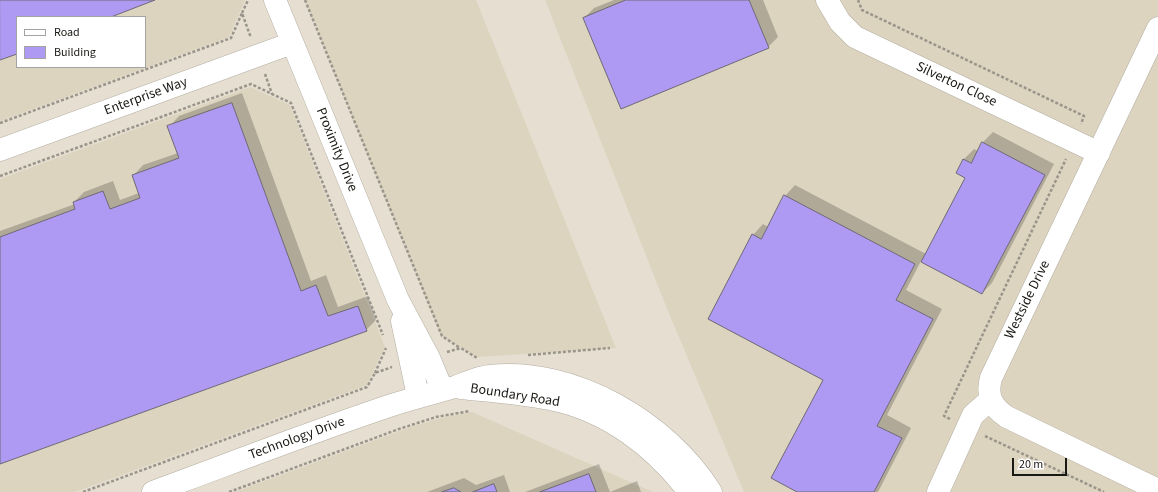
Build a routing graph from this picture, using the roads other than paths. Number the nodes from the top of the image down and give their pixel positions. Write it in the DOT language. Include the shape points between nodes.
graph roads {
  1 [pos="275,0"];
  2 [pos="827,0"];
  3 [pos="1158,28"];
  4 [pos="292,43"];
  5 [pos="0,150"];
  6 [pos="1099,153"];
  7 [pos="420,360"];
  8 [pos="447,388"];
  9 [pos="418,396"];
  10 [pos="990,400"];
  11 [pos="1158,490"];
  12 [pos="152,492"];
  13 [pos="689,492"];
  14 [pos="711,492"];
  15 [pos="938,492"];
  1 -- 4 [label="street, Proximity Drive"];
  2 -- 6 [label="street, Silverton Close" via="840,22 855,37"];
  3 -- 6 [label="street, Westside Drive"];
  4 -- 5 [label="street, Enterprise Way"];
  4 -- 7 [label="street, Proximity Drive" via="398,300"];
  6 -- 10 [label="street, Westside Drive" via="991,378"];
  7 -- 8 [label="street, Proximity Drive"];
  7 -- 9 [label="street, Proximity Drive"];
  8 -- 9 [label="street, Technology Drive"];
  8 -- 13 [label="street, Boundary Road" via="537,396 585,409 638,439 658,456"];
  8 -- 14 [label="street, Boundary Road" via="489,376 514,375 544,379 588,391 622,408 668,440 689,462"];
  9 -- 12 [label="street, Technology Drive"];
  10 -- 11 [label="street" via="1007,418"];
  10 -- 15 [label="street" via="977,410 967,427"];
}
